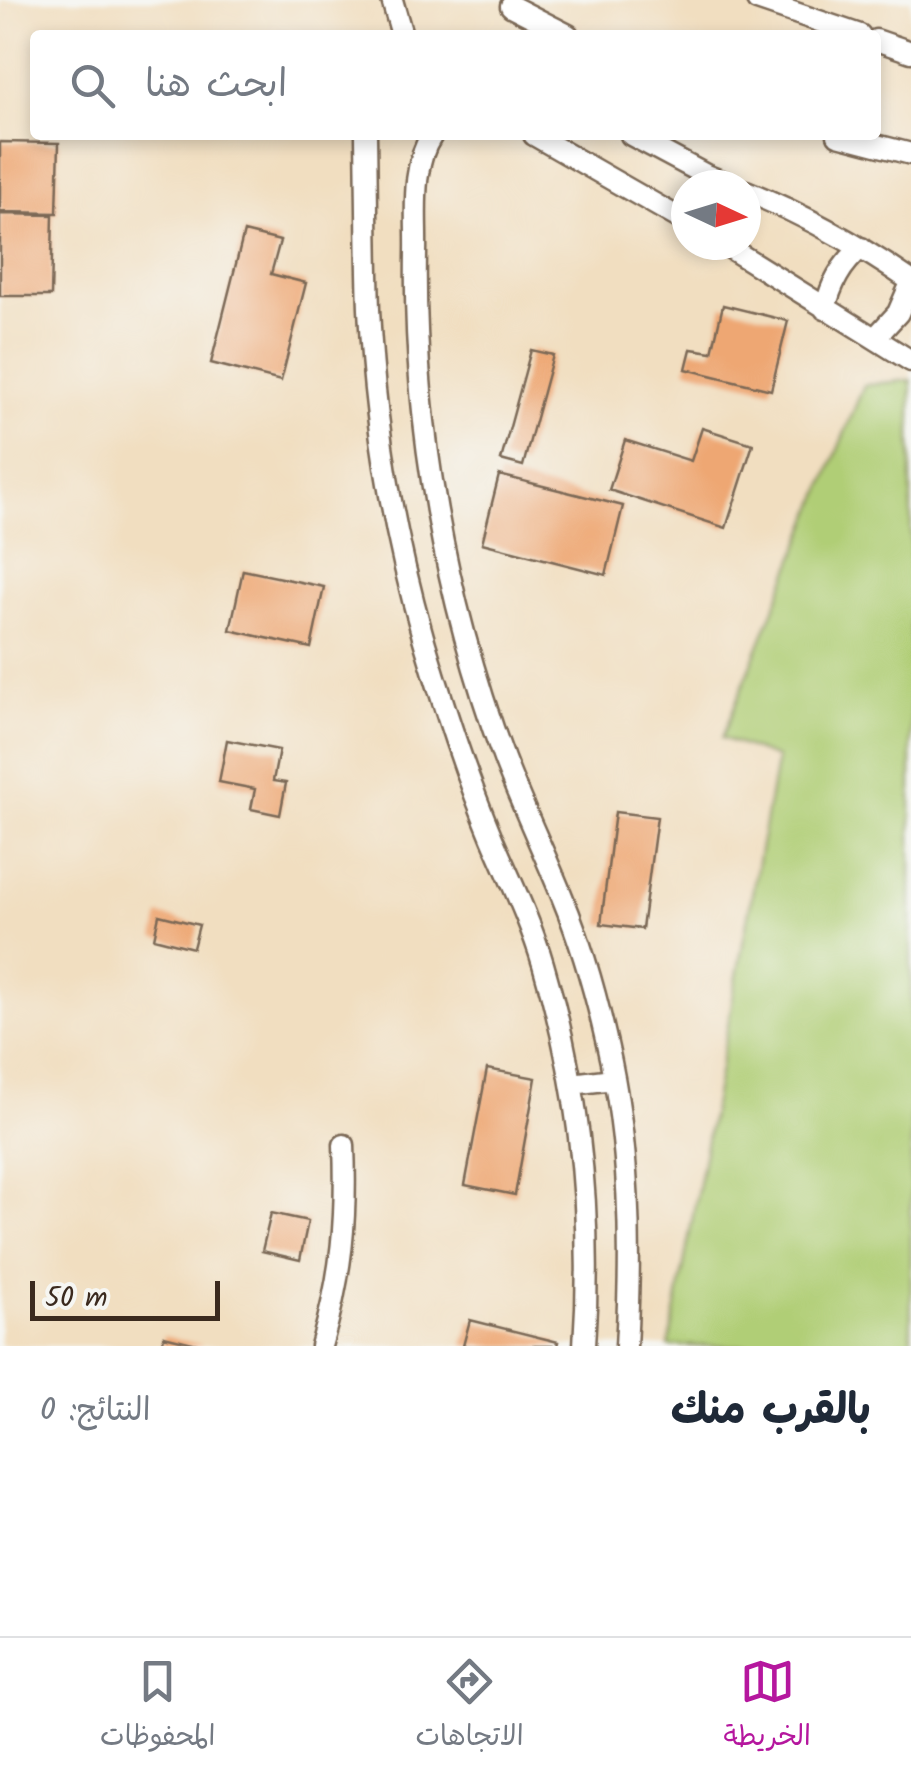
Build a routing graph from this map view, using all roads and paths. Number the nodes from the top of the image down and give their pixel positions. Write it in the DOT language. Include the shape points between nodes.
graph roads {
  1 [pos="392,0"];
  2 [pos="757,0"];
  3 [pos="511,6"];
  4 [pos="401,30"];
  5 [pos="558,30"];
  6 [pos="845,30"];
  7 [pos="881,42"];
  8 [pos="911,52"];
  9 [pos="366,140"];
  10 [pos="429,140"];
  11 [pos="543,140"];
  12 [pos="641,140"];
  13 [pos="857,140"];
  14 [pos="911,154"];
  15 [pos="698,170"];
  16 [pos="761,198"];
  17 [pos="671,213"];
  18 [pos="861,248"];
  19 [pos="749,260"];
  20 [pos="911,282"];
  21 [pos="826,309"];
  22 [pos="875,338"];
  23 [pos="911,361"];
  24 [pos="613,1079"];
  25 [pos="572,1084"];
  26 [pos="344,1146"];
  27 [pos="321,1346"];
  28 [pos="584,1346"];
  29 [pos="626,1346"];
  1 -- 4 [label="street"];
  2 -- 6 [label="street"];
  3 -- 5 [label="street"];
  7 -- 8 [label="street"];
  9 -- 25 [label="street" via="374,376 406,570 460,754 542,963"];
  10 -- 24 [label="street" via="420,160 415,308 442,529 479,681 564,900"];
  11 -- 17 [label="street"];
  12 -- 15 [label="street"];
  13 -- 14 [label="street"];
  16 -- 18 [label="street"];
  18 -- 20 [label="street"];
  18 -- 21 [label="street" via="835,280"];
  19 -- 21 [label="street"];
  20 -- 22 [label="street" via="898,313"];
  21 -- 22 [label="street"];
  22 -- 23 [label="street"];
  24 -- 25 [label="street"];
  24 -- 29 [label="street" via="630,1240"];
  25 -- 28 [label="street" via="586,1207"];
  26 -- 27 [label="street" via="343,1252"];
}
